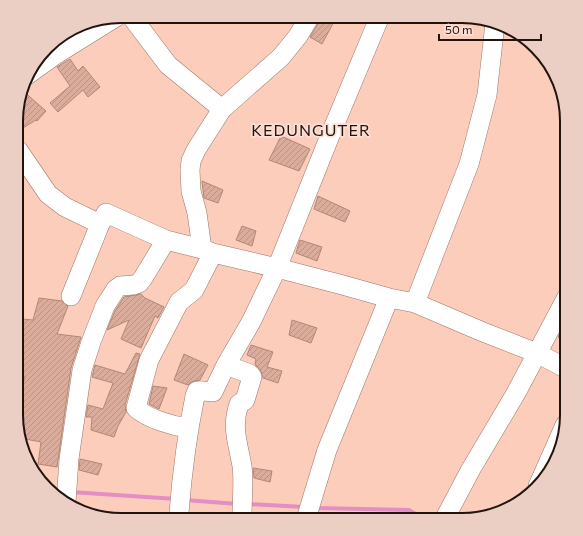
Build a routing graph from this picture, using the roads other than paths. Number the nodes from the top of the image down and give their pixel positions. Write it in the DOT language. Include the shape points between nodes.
graph roads {
  1 [pos="136,23"];
  2 [pos="306,23"];
  3 [pos="377,23"];
  4 [pos="104,25"];
  5 [pos="494,28"];
  6 [pos="41,66"];
  7 [pos="222,109"];
  8 [pos="23,157"];
  9 [pos="100,224"];
  10 [pos="166,240"];
  11 [pos="207,251"];
  12 [pos="278,268"];
  13 [pos="71,296"];
  14 [pos="389,298"];
  15 [pos="415,303"];
  16 [pos="560,310"];
  17 [pos="537,353"];
  18 [pos="560,365"];
  19 [pos="226,366"];
  20 [pos="188,428"];
  21 [pos="66,496"];
  22 [pos="180,504"];
  23 [pos="242,508"];
  24 [pos="309,512"];
  25 [pos="448,513"];
  1 -- 7 [label="street" via="168,65"];
  2 -- 7 [label="street" via="281,57"];
  3 -- 12 [label="street"];
  4 -- 6 [label="street"];
  5 -- 15 [label="street" via="487,95 469,164"];
  7 -- 11 [label="street" via="196,150 190,170 191,191"];
  8 -- 9 [label="street" via="48,194 65,208"];
  9 -- 10 [label="street" via="106,213"];
  9 -- 13 [label="street"];
  10 -- 11 [label="street"];
  10 -- 21 [label="street" via="144,278 134,285 120,286 105,306 82,370"];
  11 -- 12 [label="street"];
  11 -- 20 [label="street" via="194,290 179,302 149,360 136,408 143,414 174,426"];
  12 -- 14 [label="street"];
  12 -- 19 [label="street"];
  14 -- 15 [label="street"];
  14 -- 24 [label="street" via="328,450"];
  15 -- 17 [label="street"];
  16 -- 17 [label="street"];
  17 -- 18 [label="street"];
  17 -- 25 [label="street"];
  19 -- 20 [label="street" via="214,392 197,391"];
  19 -- 23 [label="street" via="252,377 245,400 239,404 236,419 236,442 242,467"];
  20 -- 22 [label="street"];
}
